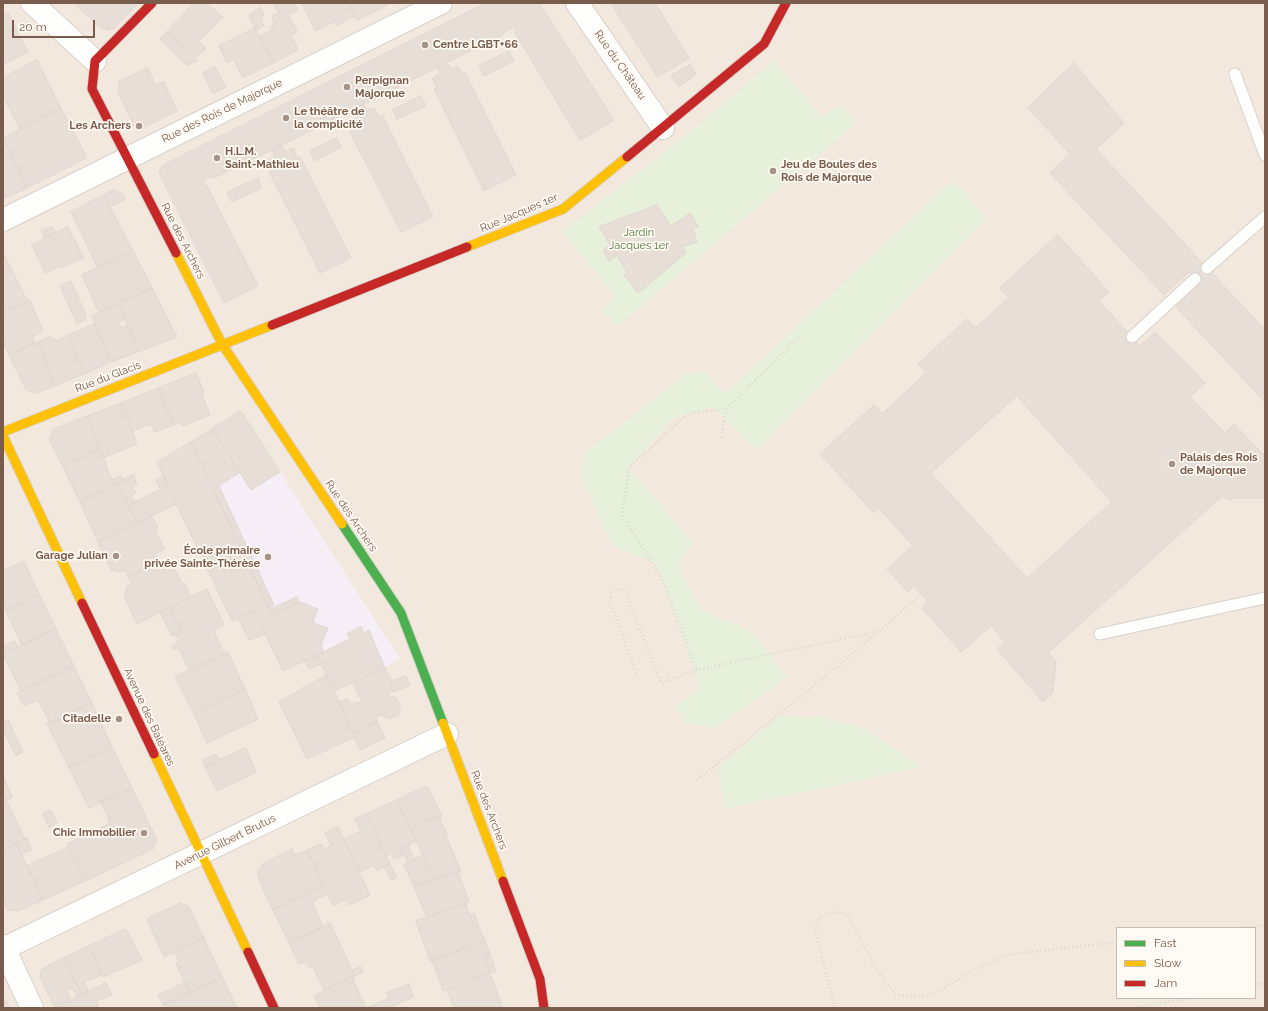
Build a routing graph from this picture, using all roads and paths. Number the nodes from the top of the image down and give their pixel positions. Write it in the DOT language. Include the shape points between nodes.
graph roads {
  1 [pos="32,3"];
  2 [pos="152,3"];
  3 [pos="441,3"];
  4 [pos="578,3"];
  5 [pos="786,3"];
  6 [pos="95,61"];
  7 [pos="1235,74"];
  8 [pos="663,128"];
  9 [pos="1265,155"];
  10 [pos="127,158"];
  11 [pos="1265,217"];
  12 [pos="3,220"];
  13 [pos="1207,268"];
  14 [pos="1195,279"];
  15 [pos="800,336"];
  16 [pos="1132,337"];
  17 [pos="222,344"];
  18 [pos="726,409"];
  19 [pos="3,432"];
  20 [pos="3,436"];
  21 [pos="721,437"];
  22 [pos="921,594"];
  23 [pos="1265,598"];
  24 [pos="879,631"];
  25 [pos="1100,634"];
  26 [pos="697,670"];
  27 [pos="636,673"];
  28 [pos="447,734"];
  29 [pos="697,780"];
  30 [pos="200,854"];
  31 [pos="1265,925"];
  32 [pos="1247,927"];
  33 [pos="1116,942"];
  34 [pos="4,948"];
  35 [pos="1182,999"];
  36 [pos="32,1008"];
  37 [pos="274,1008"];
  38 [pos="544,1008"];
  39 [pos="835,1008"];
  40 [pos="1133,1008"];
  1 -- 6 [label="street"];
  2 -- 6 [label="street"];
  3 -- 10 [label="street, Rue des Rois de Majorque"];
  4 -- 8 [label="street, Rue du Château"];
  5 -- 8 [label="street, Rue Jacques 1er" via="764,44"];
  6 -- 10 [label="street, Rue des Archers" via="92,88"];
  7 -- 9 [label="lane"];
  8 -- 17 [label="street, Rue Jacques 1er" via="563,209"];
  10 -- 12 [label="street, Rue des Rois de Majorque"];
  10 -- 17 [label="street, Rue des Archers"];
  11 -- 13 [label="lane"];
  14 -- 16 [label="lane"];
  15 -- 18 [label="path"];
  17 -- 19 [label="street, Rue du Glacis"];
  17 -- 28 [label="street, Rue des Archers" via="401,613"];
  18 -- 21 [label="path"];
  18 -- 26 [label="path" via="689,413 629,467 622,516 662,578"];
  20 -- 30 [label="street, Avenue des Baléares"];
  22 -- 24 [label="path"];
  23 -- 25 [label="lane"];
  24 -- 26 [label="path"];
  24 -- 29 [label="path"];
  26 -- 27 [label="path" via="661,683 626,593 622,589 611,592 610,601"];
  28 -- 30 [label="street, Avenue Gilbert Brutus"];
  28 -- 38 [label="street, Rue des Archers" via="540,979"];
  30 -- 34 [label="street, Avenue Gilbert Brutus"];
  30 -- 37 [label="street, Avenue des Baléares"];
  31 -- 32 [label="path"];
  33 -- 39 [label="path" via="1010,954 975,969 934,994 914,997 895,994 878,972 848,915 832,912 820,917 815,930"];
  34 -- 36 [label="street"];
  35 -- 40 [label="path"];
}
